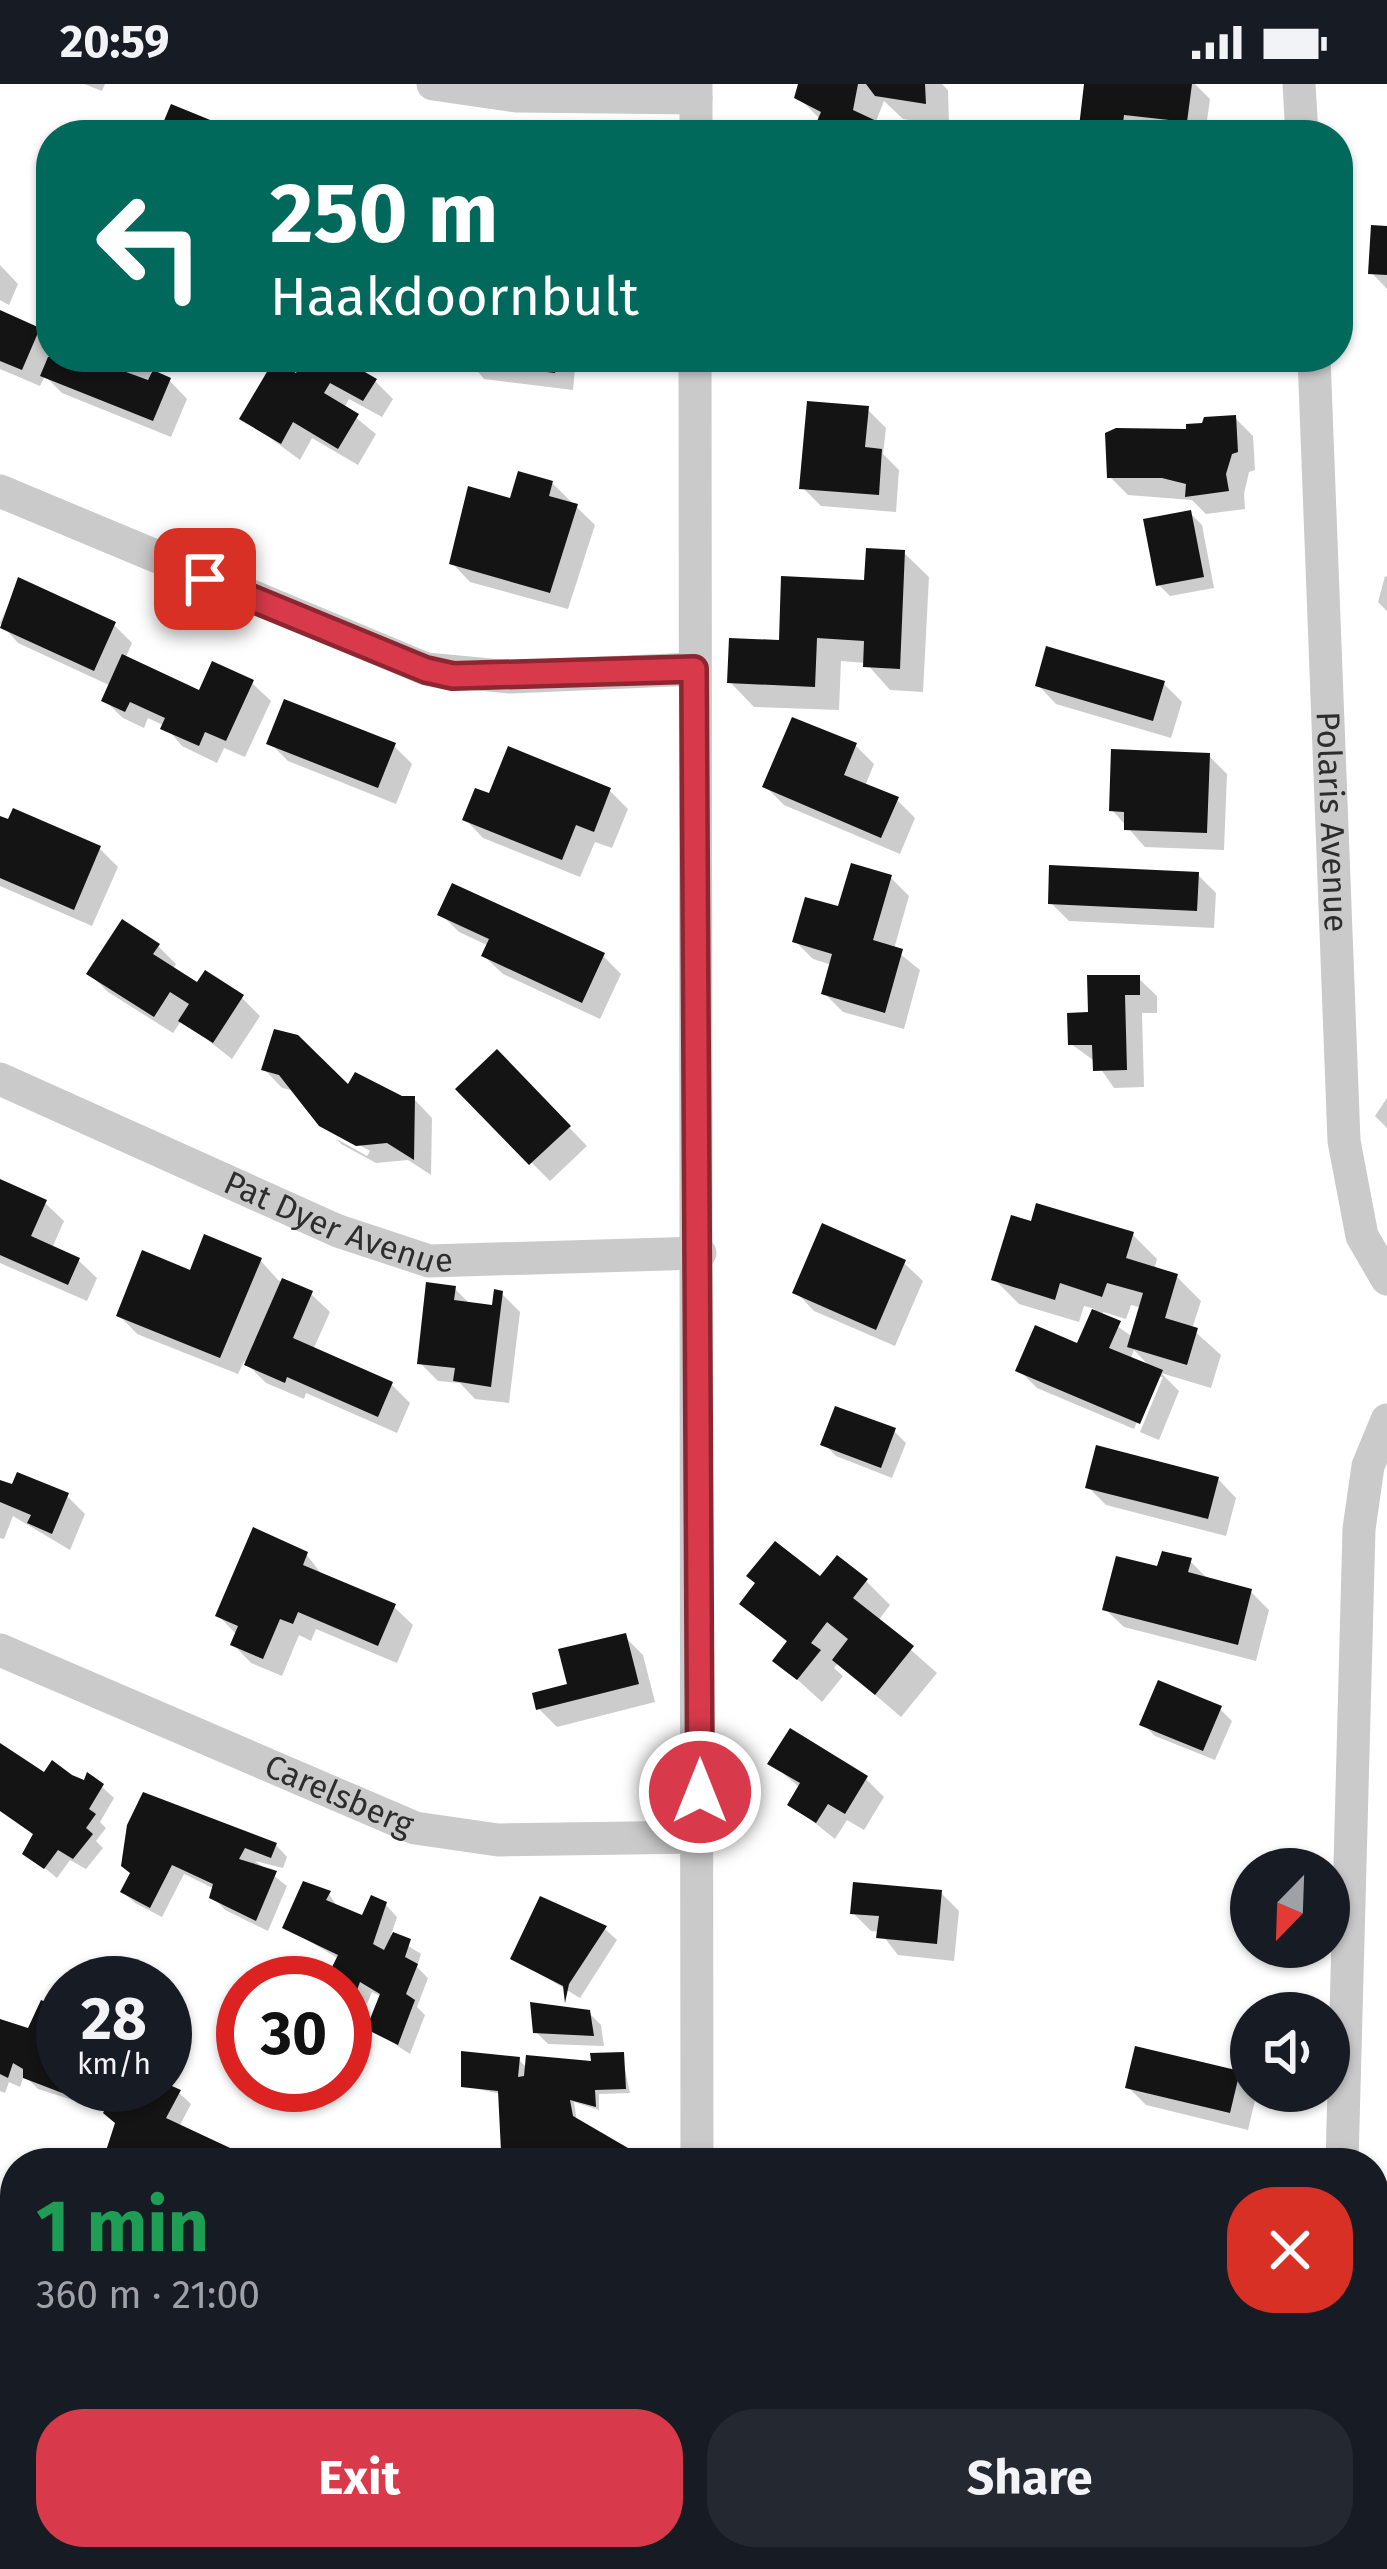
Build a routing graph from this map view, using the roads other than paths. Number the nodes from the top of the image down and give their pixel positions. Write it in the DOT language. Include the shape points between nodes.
graph roads {
  1 [pos="433,84"];
  2 [pos="1299,84"];
  3 [pos="696,91"];
  4 [pos="1301,120"];
  5 [pos="695,372"];
  6 [pos="1315,372"];
  7 [pos="0,491"];
  8 [pos="694,669"];
  9 [pos="0,1079"];
  10 [pos="700,1252"];
  11 [pos="1387,1279"];
  12 [pos="1387,1420"];
  13 [pos="0,1650"];
  14 [pos="700,1837"];
  15 [pos="697,2148"];
  16 [pos="1342,2148"];
  1 -- 3 [label="street" via="516,96"];
  2 -- 4 [label="street"];
  5 -- 8 [label="street"];
  6 -- 11 [label="street, Polaris Avenue" via="1344,1141 1362,1236"];
  7 -- 8 [label="street" via="426,670 511,677"];
  8 -- 10 [label="street"];
  9 -- 10 [label="street, Pat Dyer Avenue" via="338,1232 429,1261"];
  10 -- 14 [label="street"];
  12 -- 16 [label="street" via="1368,1466 1359,1528"];
  13 -- 14 [label="street, Carelsberg" via="415,1828 498,1840"];
  14 -- 15 [label="street"];
}
